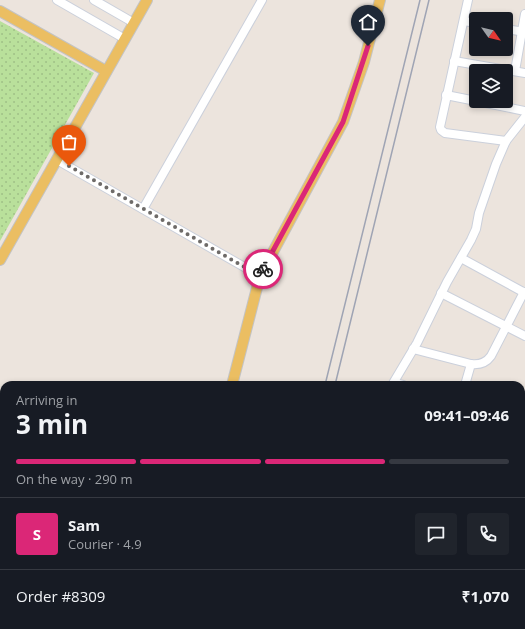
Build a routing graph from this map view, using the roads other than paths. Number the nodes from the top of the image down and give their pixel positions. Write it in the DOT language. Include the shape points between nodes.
graph roads {
  1 [pos="57,0"];
  2 [pos="94,0"];
  3 [pos="147,0"];
  4 [pos="262,0"];
  5 [pos="380,0"];
  6 [pos="468,0"];
  7 [pos="0,11"];
  8 [pos="525,14"];
  9 [pos="464,21"];
  10 [pos="469,22"];
  11 [pos="134,23"];
  12 [pos="513,30"];
  13 [pos="523,32"];
  14 [pos="125,39"];
  15 [pos="454,61"];
  16 [pos="106,71"];
  17 [pos="515,71"];
  18 [pos="525,73"];
  19 [pos="446,95"];
  20 [pos="469,100"];
  21 [pos="510,108"];
  22 [pos="525,111"];
  23 [pos="525,117"];
  24 [pos="506,141"];
  25 [pos="57,160"];
  26 [pos="143,209"];
  27 [pos="461,258"];
  28 [pos="0,260"];
  29 [pos="260,276"];
  30 [pos="525,292"];
  31 [pos="441,293"];
  32 [pos="506,326"];
  33 [pos="525,336"];
  34 [pos="413,349"];
  35 [pos="471,364"];
  36 [pos="233,381"];
  37 [pos="395,381"];
  38 [pos="466,381"];
  1 -- 14 [label="street"];
  2 -- 11 [label="street"];
  3 -- 11 [label="main road"];
  4 -- 26 [label="street"];
  5 -- 29 [label="main road" via="364,62 343,122"];
  6 -- 9 [label="street"];
  7 -- 16 [label="main road"];
  8 -- 13 [label="street"];
  9 -- 10 [label="street"];
  9 -- 15 [label="street"];
  11 -- 14 [label="main road"];
  12 -- 13 [label="street"];
  13 -- 17 [label="street"];
  14 -- 16 [label="main road"];
  15 -- 17 [label="street"];
  15 -- 19 [label="street"];
  16 -- 25 [label="main road"];
  17 -- 18 [label="street"];
  19 -- 20 [label="street"];
  19 -- 24 [label="street" via="441,130 445,133"];
  21 -- 22 [label="street"];
  23 -- 24 [label="street"];
  24 -- 27 [label="street" via="479,213 474,235"];
  25 -- 26 [label="street"];
  25 -- 28 [label="main road"];
  26 -- 29 [label="street"];
  27 -- 30 [label="street"];
  27 -- 31 [label="street"];
  29 -- 36 [label="main road"];
  30 -- 32 [label="street"];
  31 -- 32 [label="street"];
  31 -- 34 [label="street"];
  32 -- 33 [label="street"];
  32 -- 35 [label="street" via="489,359"];
  34 -- 35 [label="street"];
  34 -- 37 [label="street"];
  35 -- 38 [label="street"];
}
